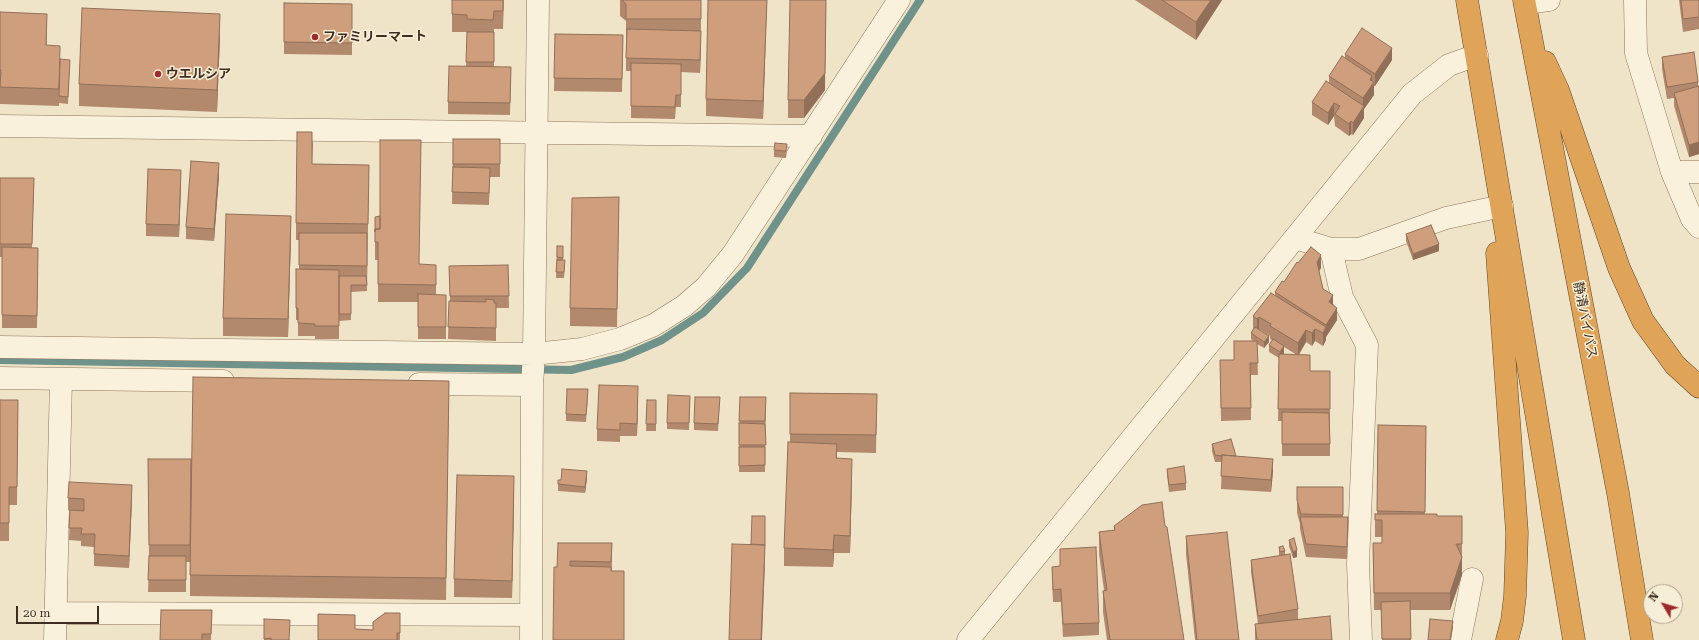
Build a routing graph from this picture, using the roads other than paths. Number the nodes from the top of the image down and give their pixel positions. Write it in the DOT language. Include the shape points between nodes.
graph roads {
  1 [pos="538,0"];
  2 [pos="899,0"];
  3 [pos="1467,0"];
  4 [pos="1550,0"];
  5 [pos="1635,0"];
  6 [pos="1524,2"];
  7 [pos="1531,30"];
  8 [pos="1477,54"];
  9 [pos="0,126"];
  10 [pos="535,132"];
  11 [pos="811,136"];
  12 [pos="1672,172"];
  13 [pos="1699,172"];
  14 [pos="1497,206"];
  15 [pos="1699,228"];
  16 [pos="1295,238"];
  17 [pos="1331,250"];
  18 [pos="0,347"];
  19 [pos="534,354"];
  20 [pos="0,378"];
  21 [pos="61,379"];
  22 [pos="244,382"];
  23 [pos="396,384"];
  24 [pos="532,386"];
  25 [pos="1699,387"];
  26 [pos="1472,579"];
  27 [pos="56,613"];
  28 [pos="531,615"];
  29 [pos="55,640"];
  30 [pos="531,640"];
  31 [pos="968,640"];
  32 [pos="1361,640"];
  33 [pos="1460,640"];
  34 [pos="1507,640"];
  35 [pos="1574,640"];
  36 [pos="1642,640"];
  1 -- 10 [label="street"];
  2 -- 11 [label="street"];
  3 -- 8 [label="highway"];
  4 -- 6 [label="street"];
  5 -- 12 [label="street" via="1636,53"];
  6 -- 7 [label="highway, 静清バイパス"];
  7 -- 25 [label="highway" via="1558,90 1619,268 1643,321 1675,365"];
  7 -- 36 [label="highway, 静清バイパス" via="1618,493"];
  8 -- 14 [label="highway"];
  8 -- 16 [label="street" via="1449,65 1412,94"];
  9 -- 10 [label="street"];
  10 -- 11 [label="street"];
  10 -- 19 [label="street"];
  11 -- 19 [label="street" via="733,254 706,287 684,306 654,326 620,339 582,350"];
  12 -- 13 [label="street"];
  12 -- 15 [label="street" via="1692,219"];
  14 -- 17 [label="street" via="1446,218 1359,249"];
  14 -- 34 [label="highway" via="1517,533 1515,596"];
  14 -- 35 [label="highway"];
  16 -- 17 [label="street"];
  16 -- 31 [label="street"];
  17 -- 32 [label="street" via="1342,297 1367,345 1358,564"];
  18 -- 19 [label="street"];
  19 -- 24 [label="street"];
  20 -- 21 [label="street"];
  21 -- 22 [label="street"];
  21 -- 27 [label="street"];
  23 -- 24 [label="street"];
  24 -- 28 [label="street"];
  26 -- 33 [label="street"];
  27 -- 28 [label="street"];
  27 -- 29 [label="street"];
  28 -- 30 [label="street"];
}
